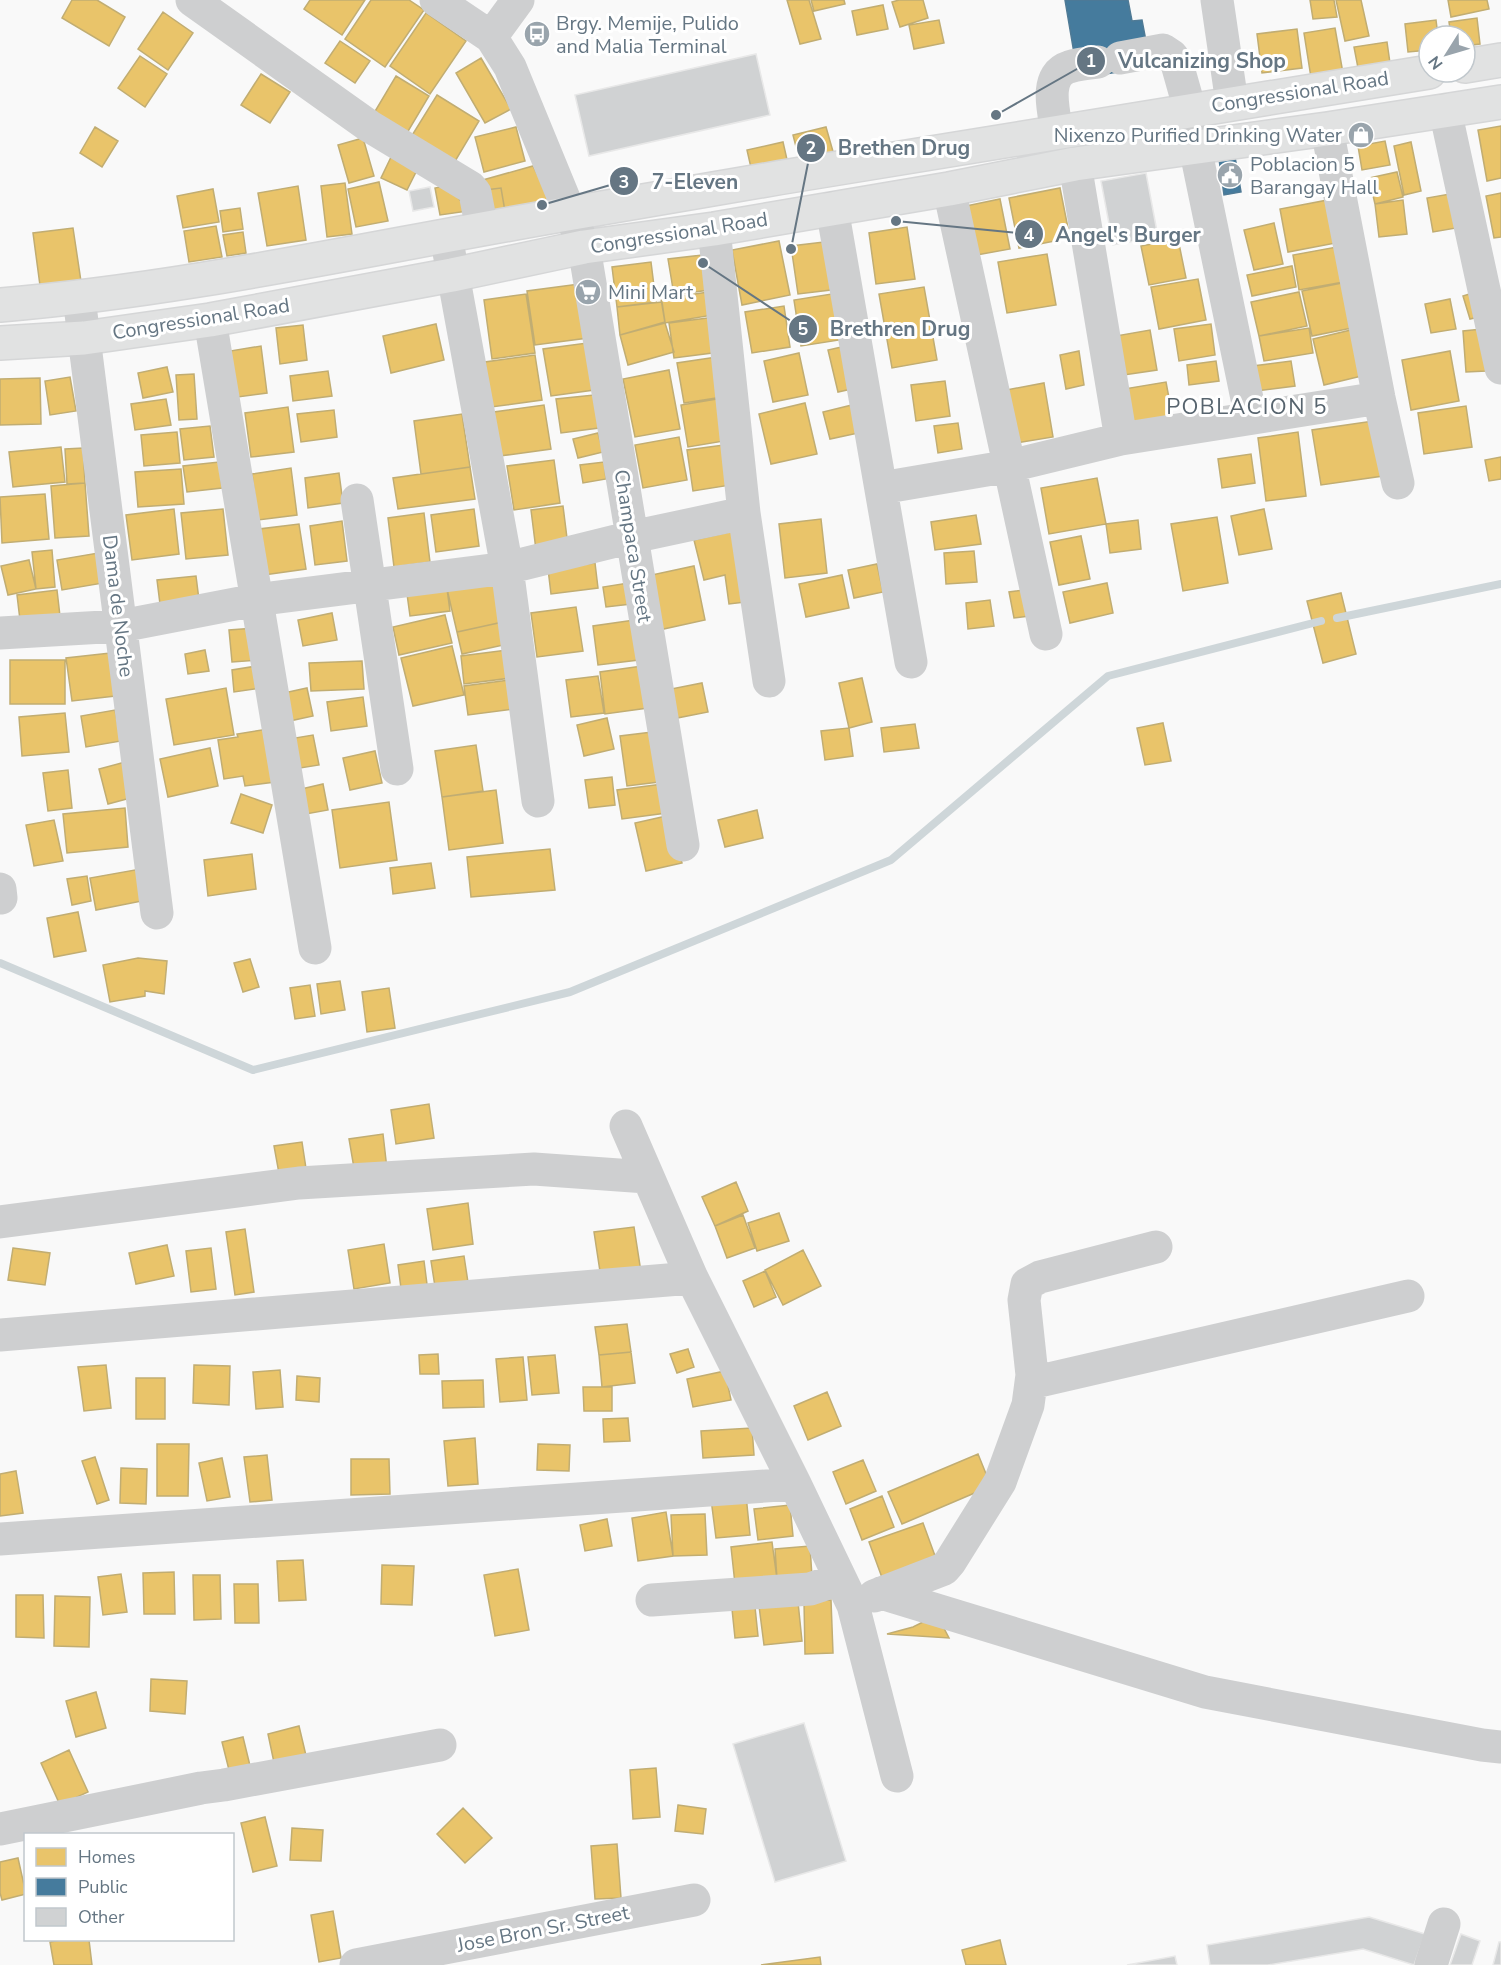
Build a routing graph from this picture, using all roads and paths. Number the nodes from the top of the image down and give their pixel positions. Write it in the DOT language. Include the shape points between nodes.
graph roads {
  1 [pos="192,0"];
  2 [pos="436,0"];
  3 [pos="518,0"];
  4 [pos="1217,0"];
  5 [pos="490,38"];
  6 [pos="1501,60"];
  7 [pos="1477,64"];
  8 [pos="1417,74"];
  9 [pos="1501,102"];
  10 [pos="1232,103"];
  11 [pos="1190,110"];
  12 [pos="1445,110"];
  13 [pos="1327,129"];
  14 [pos="1056,132"];
  15 [pos="1195,147"];
  16 [pos="1075,164"];
  17 [pos="949,189"];
  18 [pos="832,208"];
  19 [pos="569,213"];
  20 [pos="482,229"];
  21 [pos="714,229"];
  22 [pos="446,236"];
  23 [pos="585,247"];
  24 [pos="452,275"];
  25 [pos="80,298"];
  26 [pos="0,305"];
  27 [pos="210,320"];
  28 [pos="84,338"];
  29 [pos="0,343"];
  30 [pos="1501,368"];
  31 [pos="1379,398"];
  32 [pos="1251,418"];
  33 [pos="1121,439"];
  34 [pos="1010,466"];
  35 [pos="1398,483"];
  36 [pos="881,488"];
  37 [pos="357,500"];
  38 [pos="744,513"];
  39 [pos="632,537"];
  40 [pos="507,568"];
  41 [pos="370,585"];
  42 [pos="256,600"];
  43 [pos="121,626"];
  44 [pos="0,633"];
  45 [pos="1046,634"];
  46 [pos="911,662"];
  47 [pos="769,681"];
  48 [pos="398,769"];
  49 [pos="538,801"];
  50 [pos="682,844"];
  51 [pos="157,913"];
  52 [pos="315,948"];
  53 [pos="626,1126"];
  54 [pos="647,1177"];
  55 [pos="0,1222"];
  56 [pos="1156,1247"];
  57 [pos="692,1278"];
  58 [pos="1408,1296"];
  59 [pos="0,1335"];
  60 [pos="1031,1383"];
  61 [pos="795,1484"];
  62 [pos="0,1539"];
  63 [pos="858,1592"];
  64 [pos="652,1600"];
  65 [pos="440,1745"];
  66 [pos="1501,1747"];
  67 [pos="897,1776"];
  68 [pos="0,1829"];
  69 [pos="694,1900"];
  70 [pos="1444,1923"];
  71 [pos="356,1965"];
  72 [pos="1431,1965"];
  1 -- 20 [label="street" via="369,126 470,187 475,193"];
  2 -- 5 [label="street"];
  3 -- 5 [label="street"];
  4 -- 10 [label="street"];
  5 -- 19 [label="street, Champaca Street" via="510,67"];
  6 -- 7 [label="main road"];
  8 -- 10 [label="main road, Congressional Road"];
  9 -- 12 [label="main road, Congressional Road"];
  10 -- 11 [label="main road, Congressional Road"];
  11 -- 14 [label="main road, Congressional Road"];
  11 -- 14 [label="street" via="1177,64 1163,50 1067,67 1058,72 1052,104"];
  11 -- 15 [label="street"];
  12 -- 13 [label="main road, Congressional Road"];
  12 -- 30 [label="street"];
  13 -- 15 [label="main road, Congressional Road"];
  13 -- 31 [label="street"];
  14 -- 19 [label="main road, Congressional Road"];
  15 -- 16 [label="main road, Congressional Road"];
  15 -- 32 [label="street"];
  16 -- 17 [label="main road, Congressional Road"];
  16 -- 33 [label="street"];
  17 -- 18 [label="main road, Congressional Road"];
  17 -- 34 [label="street"];
  18 -- 21 [label="main road, Congressional Road"];
  18 -- 36 [label="street"];
  19 -- 20 [label="main road, Congressional Road"];
  19 -- 23 [label="street, Champaca Street"];
  20 -- 22 [label="main road, Congressional Road"];
  21 -- 23 [label="main road, Congressional Road"];
  21 -- 38 [label="street"];
  22 -- 24 [label="street"];
  22 -- 25 [label="main road, Congressional Road" via="203,281"];
  23 -- 24 [label="main road, Congressional Road"];
  23 -- 39 [label="street, Champaca Street"];
  24 -- 27 [label="main road, Congressional Road"];
  24 -- 40 [label="street"];
  25 -- 26 [label="main road, Congressional Road"];
  25 -- 28 [label="street, Dama de Noche"];
  27 -- 28 [label="main road, Congressional Road"];
  27 -- 42 [label="street"];
  28 -- 29 [label="main road, Congressional Road"];
  28 -- 43 [label="street, Dama de Noche"];
  31 -- 32 [label="street"];
  31 -- 35 [label="street"];
  32 -- 33 [label="street"];
  33 -- 34 [label="street"];
  34 -- 36 [label="street"];
  34 -- 45 [label="street"];
  36 -- 46 [label="street"];
  37 -- 41 [label="street"];
  38 -- 39 [label="street"];
  38 -- 47 [label="street"];
  39 -- 40 [label="street"];
  39 -- 50 [label="street, Champaca Street"];
  40 -- 41 [label="street"];
  40 -- 49 [label="street"];
  41 -- 42 [label="street"];
  41 -- 48 [label="street"];
  42 -- 43 [label="street"];
  42 -- 52 [label="street"];
  43 -- 44 [label="street"];
  43 -- 51 [label="street, Dama de Noche"];
  53 -- 54 [label="street"];
  54 -- 55 [label="street" via="534,1169 299,1183"];
  54 -- 57 [label="street"];
  56 -- 60 [label="street" via="1040,1277 1027,1284 1024,1300"];
  57 -- 59 [label="street"];
  57 -- 61 [label="street"];
  58 -- 60 [label="street"];
  60 -- 63 [label="street" via="1028,1405 1000,1482 950,1562 944,1569"];
  61 -- 62 [label="street"];
  61 -- 63 [label="street"];
  63 -- 64 [label="street" via="810,1589"];
  63 -- 66 [label="street" via="1205,1692"];
  63 -- 67 [label="street"];
  65 -- 68 [label="street"];
  69 -- 71 [label="street, Jose Bron Sr. Street"];
  70 -- 72 [label="street"];
}
